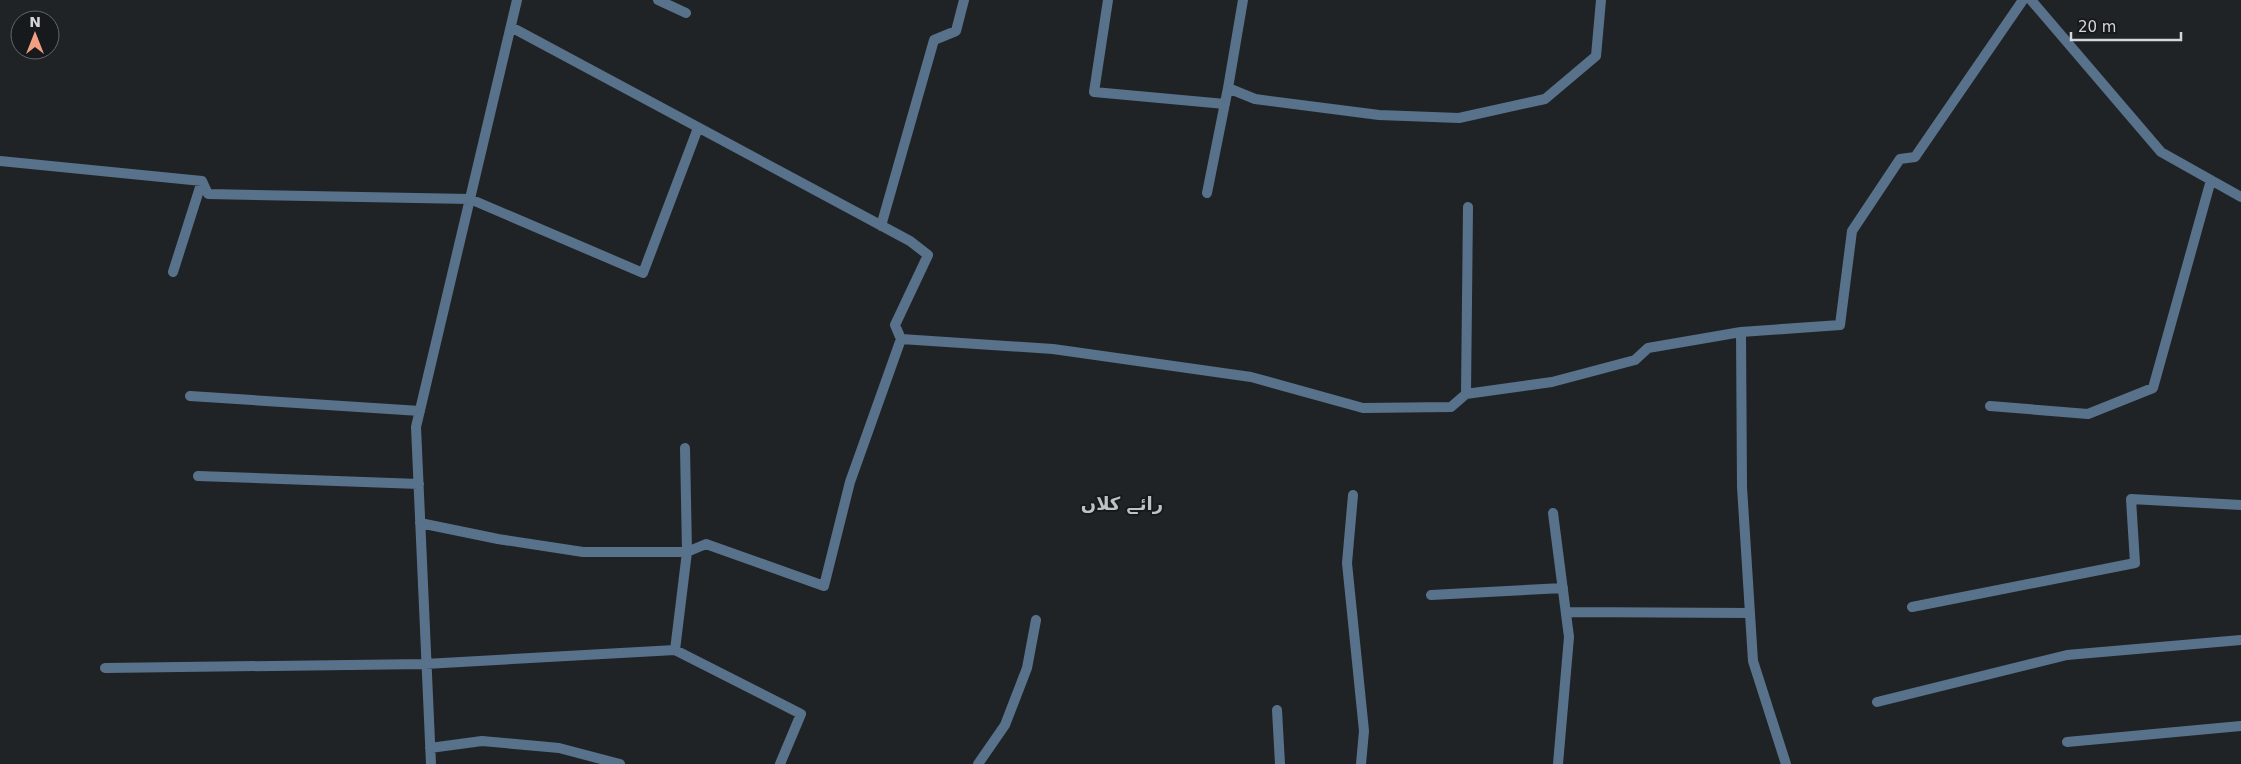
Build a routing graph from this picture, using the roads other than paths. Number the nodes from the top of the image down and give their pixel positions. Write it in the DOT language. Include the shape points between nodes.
graph roads {
  1 [pos="517,0"];
  2 [pos="658,0"];
  3 [pos="964,0"];
  4 [pos="1108,0"];
  5 [pos="1243,0"];
  6 [pos="1601,0"];
  7 [pos="2023,0"];
  8 [pos="2031,0"];
  9 [pos="686,13"];
  10 [pos="511,27"];
  11 [pos="1228,88"];
  12 [pos="1225,104"];
  13 [pos="698,128"];
  14 [pos="0,161"];
  15 [pos="2211,180"];
  16 [pos="202,181"];
  17 [pos="1207,194"];
  18 [pos="2241,197"];
  19 [pos="470,199"];
  20 [pos="1468,208"];
  21 [pos="881,226"];
  22 [pos="173,272"];
  23 [pos="1741,332"];
  24 [pos="901,339"];
  25 [pos="1466,394"];
  26 [pos="190,396"];
  27 [pos="1990,406"];
  28 [pos="420,411"];
  29 [pos="685,448"];
  30 [pos="198,476"];
  31 [pos="419,484"];
  32 [pos="1353,495"];
  33 [pos="2241,505"];
  34 [pos="1554,513"];
  35 [pos="420,523"];
  36 [pos="688,552"];
  37 [pos="1563,588"];
  38 [pos="1430,595"];
  39 [pos="1912,607"];
  40 [pos="1566,612"];
  41 [pos="1750,613"];
  42 [pos="1036,620"];
  43 [pos="2241,640"];
  44 [pos="675,650"];
  45 [pos="425,664"];
  46 [pos="106,668"];
  47 [pos="1877,702"];
  48 [pos="1277,710"];
  49 [pos="2241,726"];
  50 [pos="2067,742"];
  51 [pos="430,748"];
  52 [pos="431,764"];
  53 [pos="620,764"];
  54 [pos="780,764"];
  55 [pos="978,764"];
  56 [pos="1280,764"];
  57 [pos="1361,764"];
  58 [pos="1558,764"];
  59 [pos="1786,764"];
  1 -- 10 [label="street"];
  2 -- 9 [label="street"];
  3 -- 21 [label="street" via="956,31 934,40"];
  4 -- 12 [label="street" via="1094,92"];
  5 -- 11 [label="street"];
  6 -- 11 [label="street" via="1596,56 1545,99 1459,118 1379,115 1255,99"];
  7 -- 23 [label="street" via="1915,157 1900,160 1852,230 1840,325"];
  8 -- 15 [label="street" via="2161,152"];
  10 -- 13 [label="street"];
  10 -- 19 [label="street"];
  11 -- 12 [label="street"];
  12 -- 17 [label="street"];
  13 -- 19 [label="street" via="643,273"];
  13 -- 21 [label="street"];
  14 -- 16 [label="street"];
  15 -- 18 [label="street"];
  15 -- 27 [label="street" via="2153,388 2088,414"];
  16 -- 19 [label="street" via="208,194"];
  16 -- 22 [label="street"];
  19 -- 28 [label="street"];
  20 -- 25 [label="street"];
  21 -- 24 [label="street" via="928,255 895,325"];
  23 -- 25 [label="street" via="1648,348 1635,360 1552,382"];
  23 -- 41 [label="street" via="1742,487"];
  24 -- 25 [label="street" via="1053,349 1251,377 1363,408 1451,407"];
  24 -- 36 [label="street" via="850,482 824,586 706,544"];
  26 -- 28 [label="street"];
  28 -- 31 [label="street" via="416,427"];
  29 -- 36 [label="street"];
  30 -- 31 [label="street"];
  31 -- 35 [label="street"];
  32 -- 57 [label="street" via="1347,563 1364,731"];
  33 -- 39 [label="street" via="2131,499 2136,562"];
  34 -- 37 [label="street"];
  35 -- 36 [label="street" via="583,552"];
  35 -- 45 [label="street"];
  36 -- 44 [label="street"];
  37 -- 38 [label="street"];
  37 -- 40 [label="street"];
  40 -- 41 [label="street"];
  40 -- 58 [label="street" via="1569,637"];
  41 -- 59 [label="street" via="1753,661"];
  42 -- 55 [label="street" via="1027,668 1005,725"];
  43 -- 47 [label="street" via="2067,655"];
  44 -- 45 [label="street"];
  44 -- 54 [label="street" via="800,714"];
  45 -- 46 [label="street"];
  45 -- 51 [label="street"];
  48 -- 56 [label="street"];
  49 -- 50 [label="street"];
  51 -- 52 [label="street"];
  51 -- 53 [label="street" via="482,741 559,748"];
}
